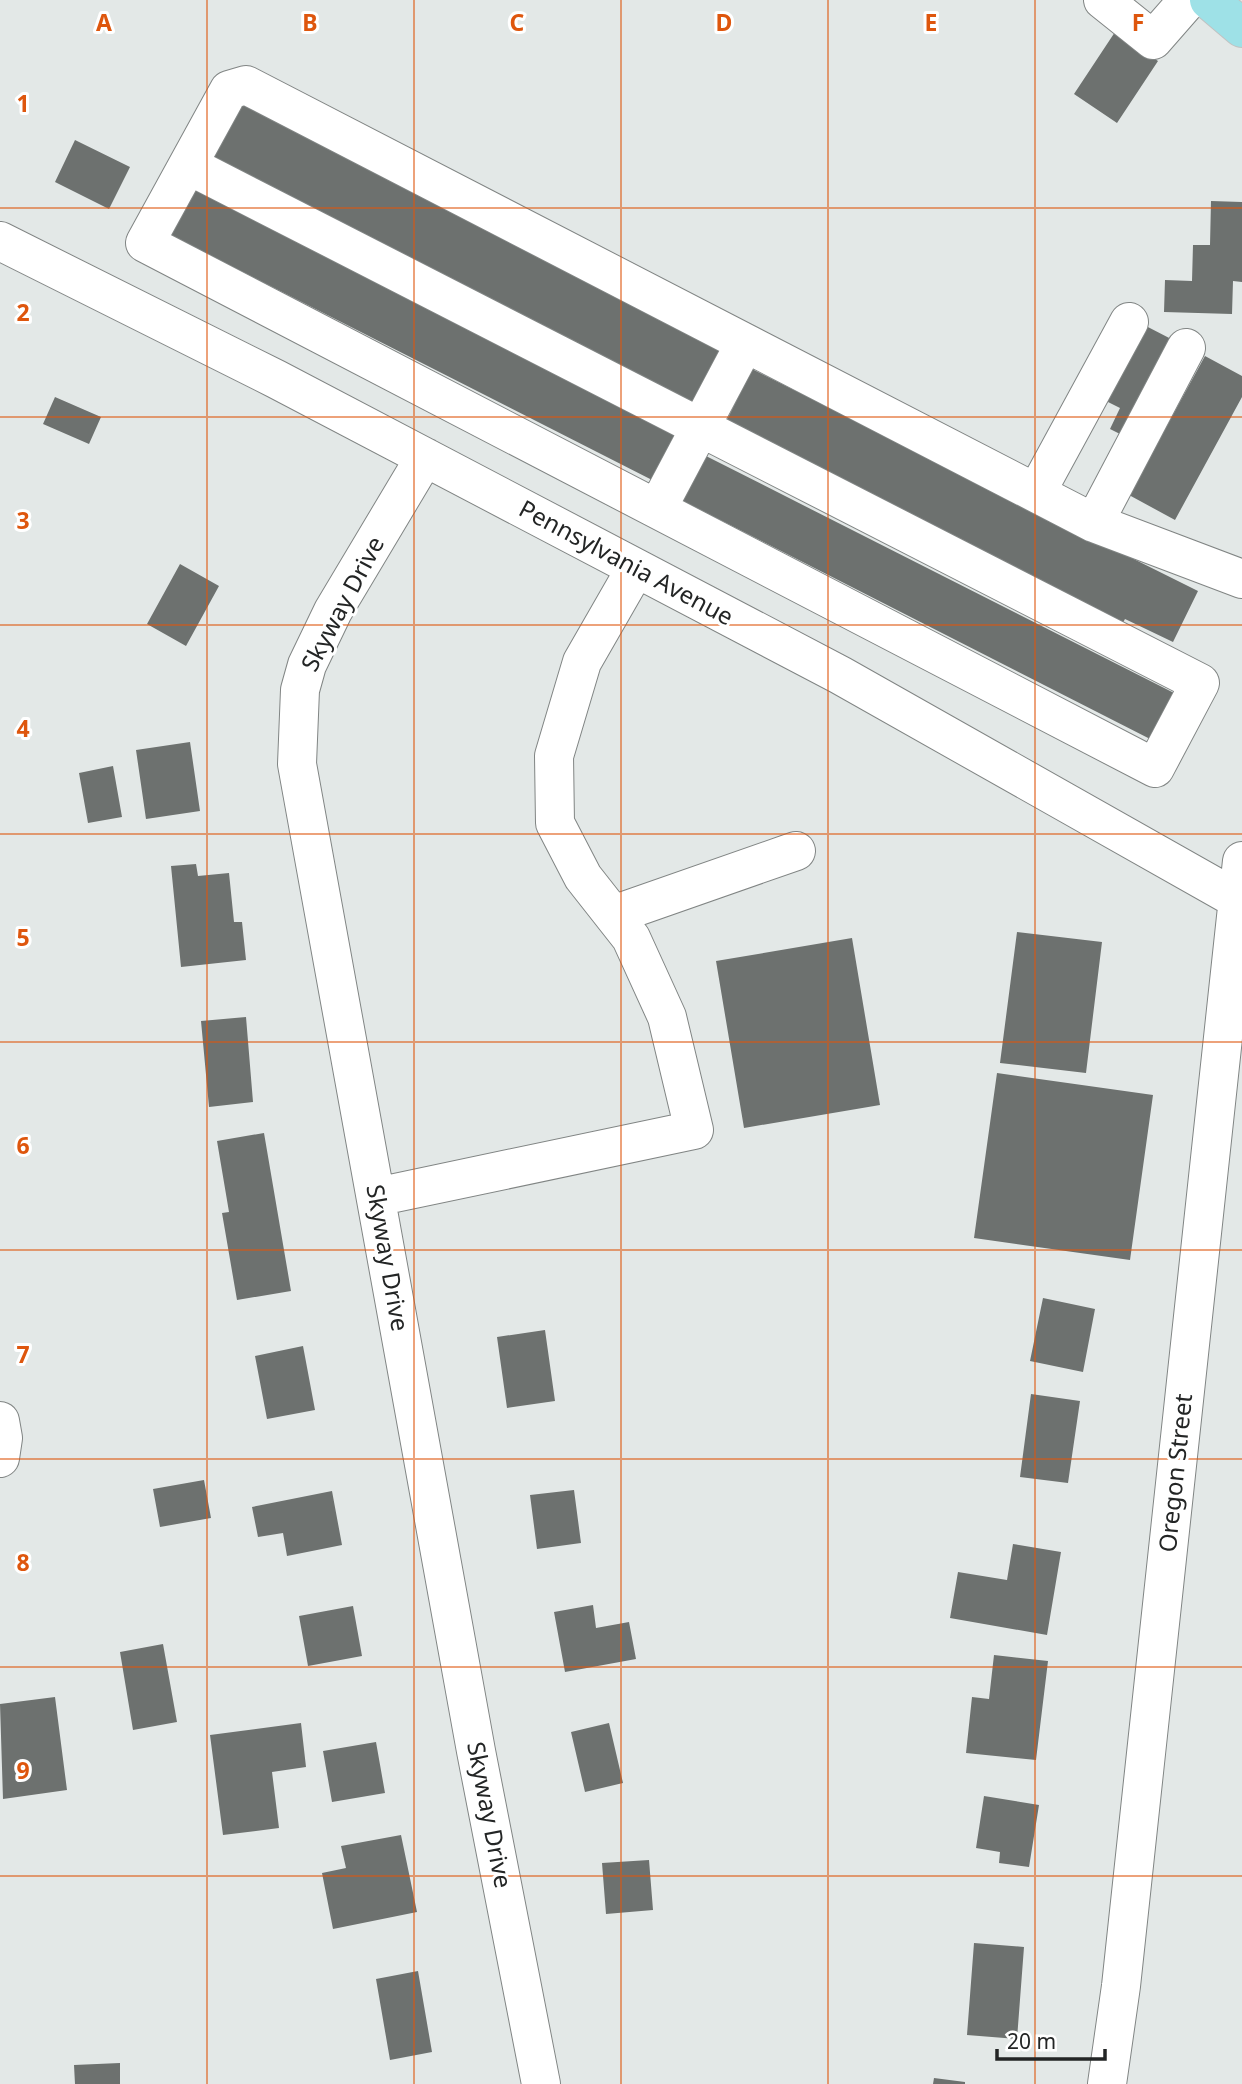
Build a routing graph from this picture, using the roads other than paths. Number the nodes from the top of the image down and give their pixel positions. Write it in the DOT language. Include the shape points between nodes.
graph roads {
  1 [pos="1102,0"];
  2 [pos="1188,0"];
  3 [pos="1209,0"];
  4 [pos="1242,28"];
  5 [pos="188,165"];
  6 [pos="0,241"];
  7 [pos="1129,322"];
  8 [pos="745,343"];
  9 [pos="1186,348"];
  10 [pos="700,427"];
  11 [pos="425,457"];
  12 [pos="1036,494"];
  13 [pos="657,509"];
  14 [pos="1094,523"];
  15 [pos="636,568"];
  16 [pos="1242,579"];
  17 [pos="796,851"];
  18 [pos="1242,861"];
  19 [pos="1240,901"];
  20 [pos="613,915"];
  21 [pos="376,1197"];
  22 [pos="0,1421"];
  23 [pos="0,1458"];
  24 [pos="541,2084"];
  25 [pos="1107,2084"];
  1 -- 2 [label="street" via="1153,40"];
  3 -- 4 [label="main road"];
  5 -- 8 [label="street" via="229,90 246,85"];
  5 -- 10 [label="street"];
  5 -- 13 [label="street" via="145,243"];
  6 -- 11 [label="street, Pennsylvania Avenue"];
  7 -- 12 [label="street"];
  8 -- 10 [label="street"];
  8 -- 12 [label="street"];
  9 -- 14 [label="street"];
  10 -- 13 [label="street"];
  10 -- 13 [label="street" via="1200,683 1155,768"];
  11 -- 15 [label="street, Pennsylvania Avenue"];
  11 -- 21 [label="street, Skyway Drive" via="333,611 300,690 297,764"];
  12 -- 14 [label="street"];
  14 -- 16 [label="street"];
  15 -- 19 [label="street, Pennsylvania Avenue" via="840,675"];
  15 -- 20 [label="street" via="582,662 554,756 555,822 583,877"];
  17 -- 20 [label="street"];
  18 -- 19 [label="street, Oregon Street"];
  19 -- 25 [label="street, Oregon Street"];
  20 -- 21 [label="street" via="631,938 667,1017 694,1130"];
  21 -- 24 [label="street, Skyway Drive"];
  22 -- 23 [label="street"];
}
